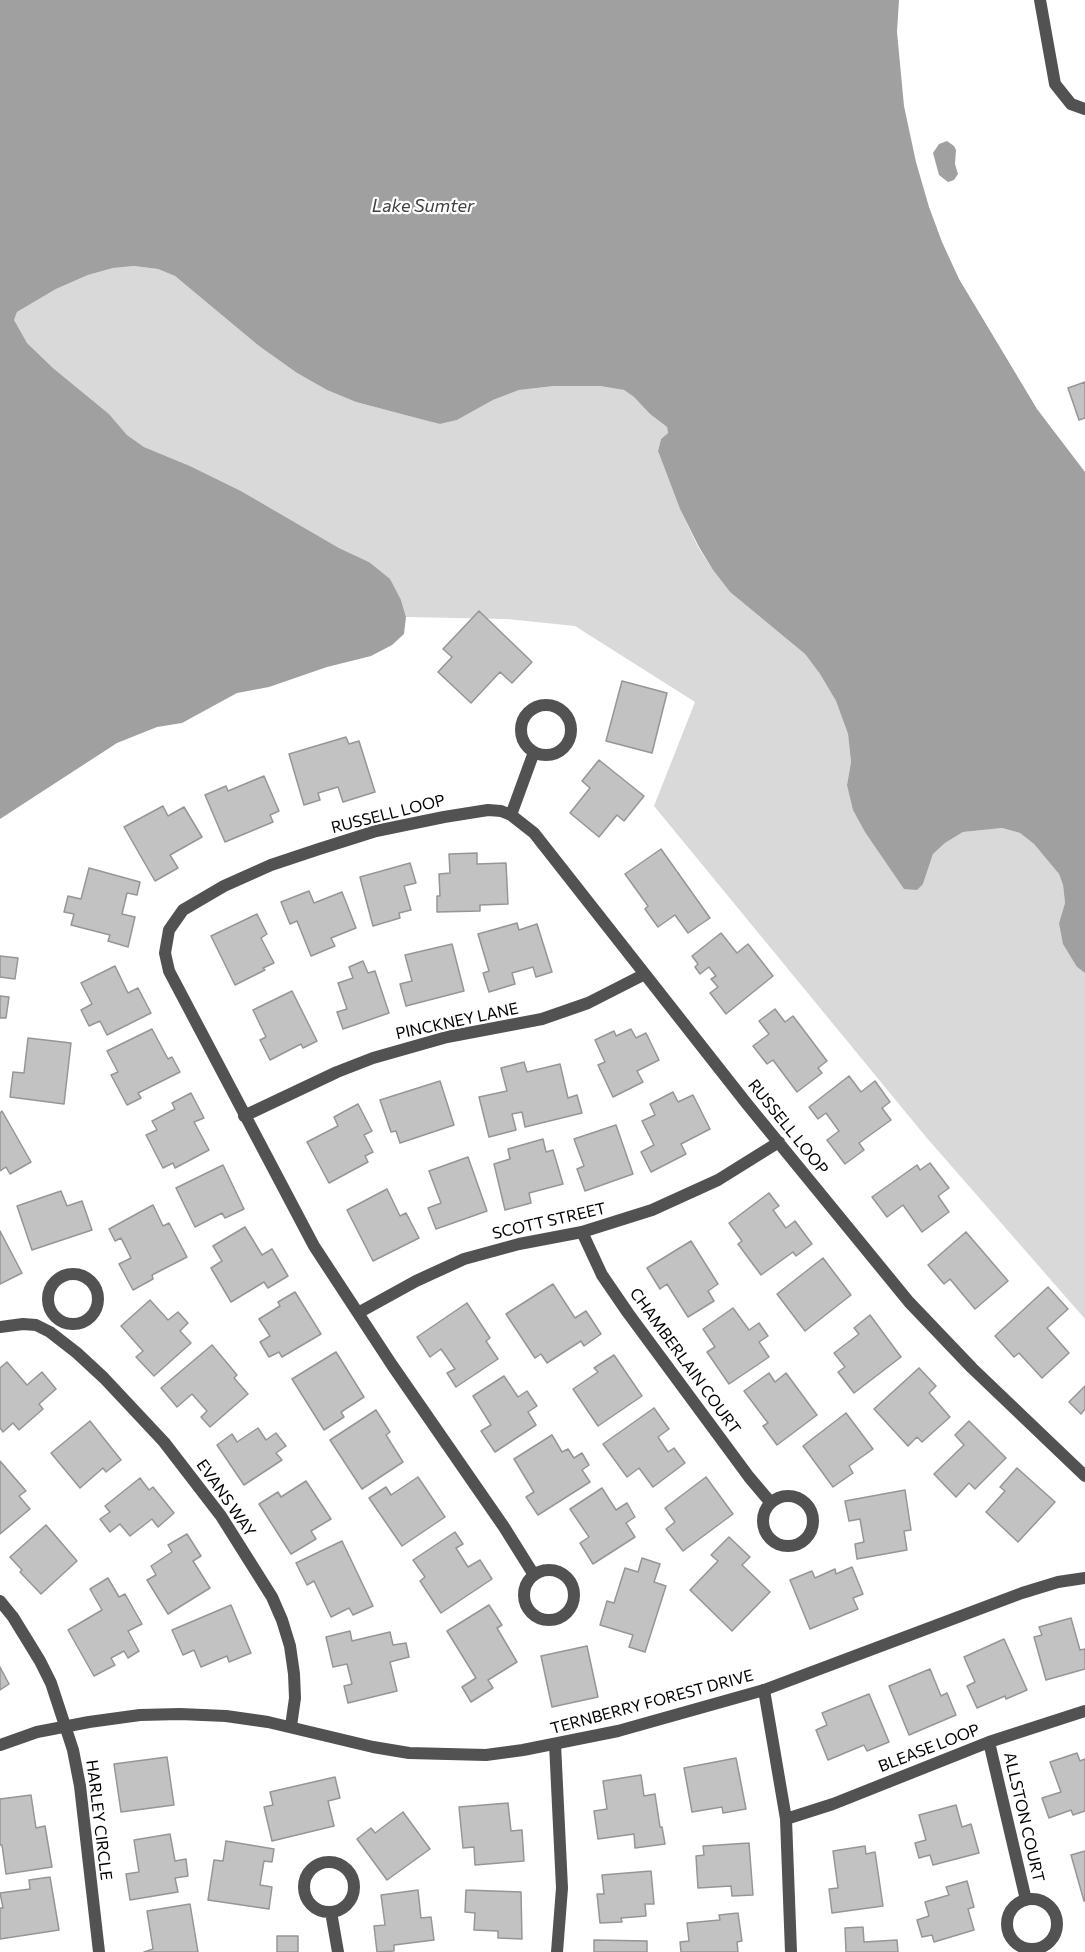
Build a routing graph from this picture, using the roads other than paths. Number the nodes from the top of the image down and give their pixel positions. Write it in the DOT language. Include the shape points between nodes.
graph roads {
  1 [pos="1040,0"];
  2 [pos="1085,109"];
  3 [pos="534,752"];
  4 [pos="512,815"];
  5 [pos="645,974"];
  6 [pos="244,1116"];
  7 [pos="779,1142"];
  8 [pos="582,1232"];
  9 [pos="358,1313"];
  10 [pos="60,1320"];
  11 [pos="0,1327"];
  12 [pos="50,1332"];
  13 [pos="1085,1476"];
  14 [pos="771,1503"];
  15 [pos="534,1575"];
  16 [pos="1085,1578"];
  17 [pos="0,1601"];
  18 [pos="764,1690"];
  19 [pos="1085,1711"];
  20 [pos="291,1726"];
  21 [pos="65,1727"];
  22 [pos="990,1742"];
  23 [pos="555,1744"];
  24 [pos="0,1745"];
  25 [pos="786,1819"];
  26 [pos="1026,1900"];
  27 [pos="331,1912"];
  28 [pos="99,1952"];
  29 [pos="338,1952"];
  30 [pos="557,1952"];
  31 [pos="791,1952"];
  1 -- 2 [label="street" via="1055,84 1071,104"];
  3 -- 3 [label="street" via="523,739 523,722 533,709 550,705 558,708 569,720 568,742 557,753"];
  3 -- 4 [label="street"];
  4 -- 5 [label="street, RUSSELL LOOP" via="534,833"];
  4 -- 6 [label="street, RUSSELL LOOP" via="488,810 376,831 271,865 183,910 166,941 169,971"];
  5 -- 6 [label="street, PINCKNEY LANE" via="542,1019 447,1037 373,1058"];
  5 -- 7 [label="street, RUSSELL LOOP"];
  6 -- 9 [label="street, RUSSELL LOOP" via="314,1246"];
  7 -- 8 [label="street, SCOTT STREET" via="726,1176 680,1198"];
  7 -- 13 [label="street, RUSSELL LOOP" via="909,1302"];
  8 -- 9 [label="street, SCOTT STREET" via="464,1259"];
  8 -- 14 [label="street, CHAMBERLAIN COURT" via="602,1275 633,1321"];
  9 -- 15 [label="street, RUSSELL LOOP"];
  10 -- 10 [label="street" via="53,1314 48,1297 55,1282 70,1274 87,1278 96,1289 98,1305 94,1312 82,1322"];
  10 -- 12 [label="street"];
  11 -- 12 [label="street, EVANS WAY" via="36,1325"];
  12 -- 20 [label="street, EVANS WAY" via="104,1378 164,1442 221,1516 272,1597 290,1646 295,1698"];
  14 -- 14 [label="street" via="785,1496 807,1504 813,1527 805,1540 789,1546 773,1541 764,1527"];
  15 -- 15 [label="street" via="556,1571 569,1580 574,1595 564,1615 548,1620 527,1607 525,1590"];
  16 -- 18 [label="street, TERNBERRY FOREST DRIVE" via="1022,1593"];
  17 -- 21 [label="street, HARLEY CIRCLE" via="40,1661"];
  18 -- 23 [label="street, TERNBERRY FOREST DRIVE"];
  18 -- 25 [label="street"];
  19 -- 22 [label="street, BLEASE LOOP"];
  20 -- 21 [label="street, TERNBERRY FOREST DRIVE" via="180,1714 140,1715"];
  20 -- 23 [label="street, TERNBERRY FOREST DRIVE" via="409,1753 486,1755"];
  21 -- 24 [label="street, TERNBERRY FOREST DRIVE"];
  21 -- 28 [label="street, HARLEY CIRCLE" via="80,1786"];
  22 -- 25 [label="street, BLEASE LOOP"];
  22 -- 26 [label="street, ALLSTON COURT"];
  23 -- 30 [label="street" via="562,1888"];
  25 -- 31 [label="street"];
  26 -- 26 [label="street, ALLSTON COURT" via="1043,1902 1057,1922 1052,1939 1038,1948 1016,1943 1008,1930 1009,1914"];
  27 -- 27 [label="street" via="316,1908 304,1889 314,1868 337,1863 350,1874 354,1890 346,1906"];
  27 -- 29 [label="street"];
}
